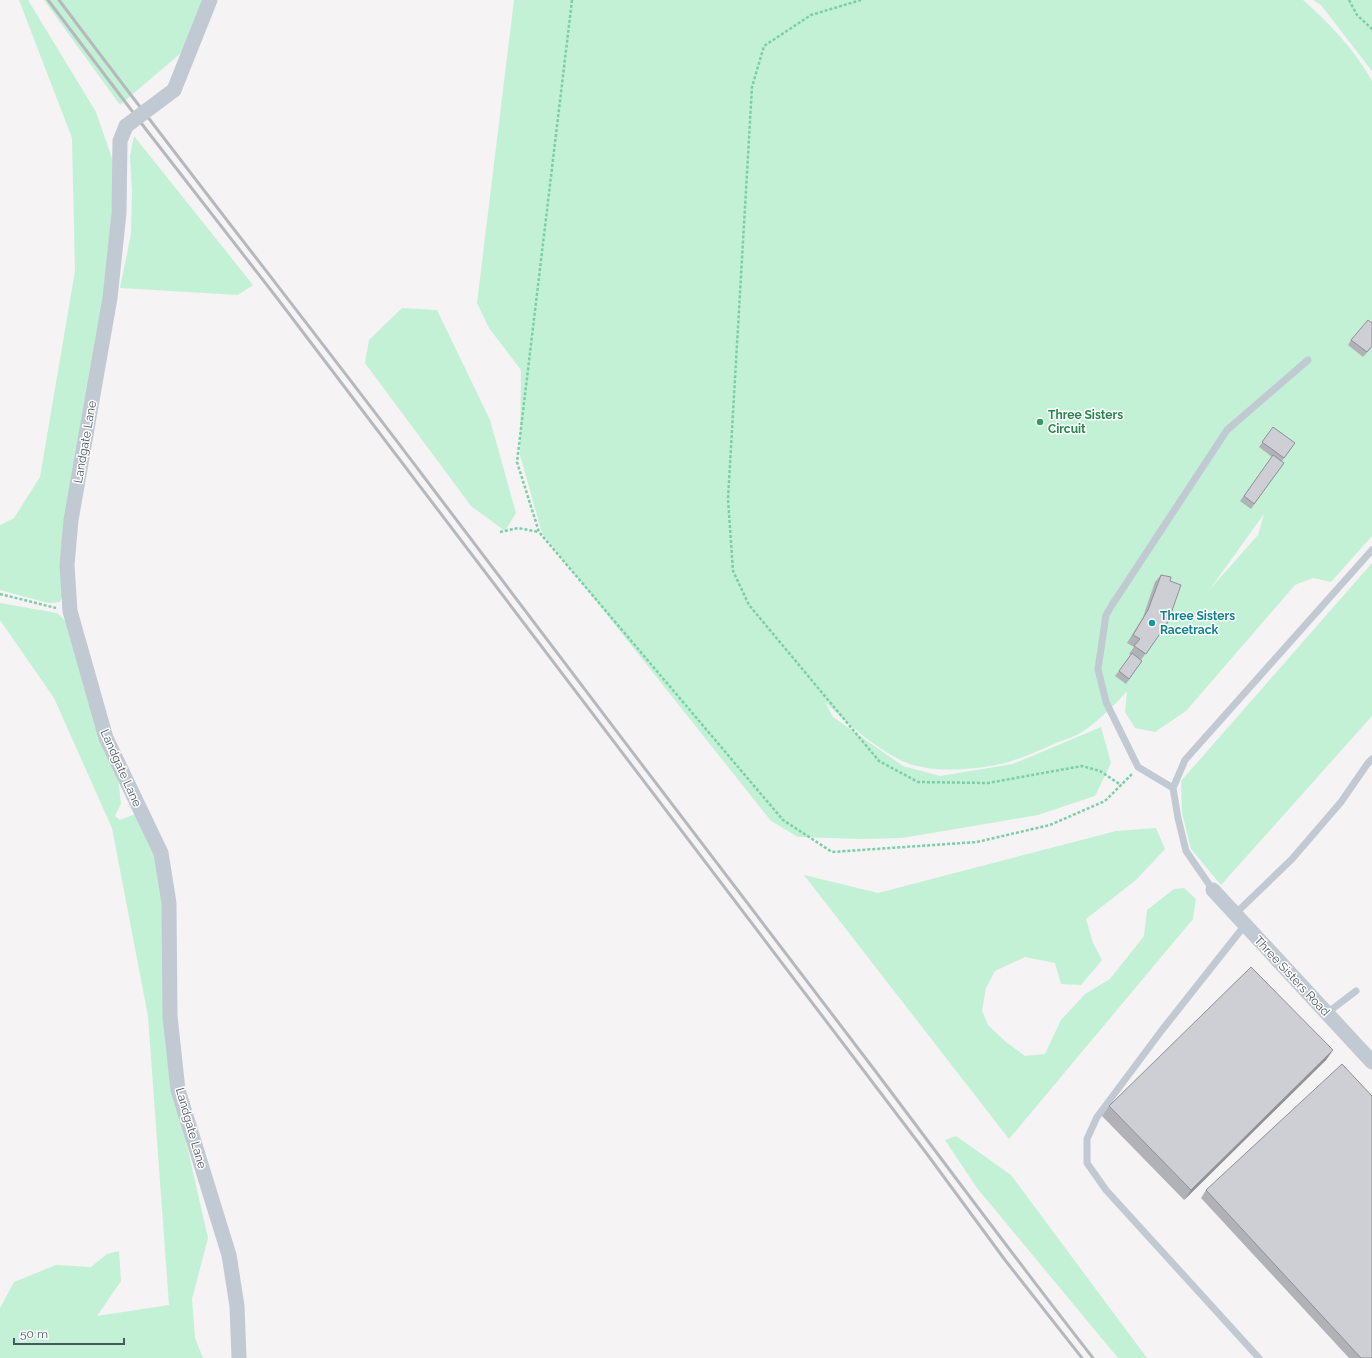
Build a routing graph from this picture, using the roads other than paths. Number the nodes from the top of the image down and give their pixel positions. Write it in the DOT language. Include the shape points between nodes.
graph roads {
  1 [pos="210,0"];
  2 [pos="1308,360"];
  3 [pos="1372,550"];
  4 [pos="1372,759"];
  5 [pos="1173,788"];
  6 [pos="1213,890"];
  7 [pos="1235,914"];
  8 [pos="1245,926"];
  9 [pos="1356,991"];
  10 [pos="1327,1013"];
  11 [pos="1372,1062"];
  12 [pos="239,1358"];
  13 [pos="1259,1358"];
  1 -- 12 [label="street, Landgate Lane, bridge" via="174,90 126,126 120,141 119,213 110,298 71,520 66,565 70,611 106,738 161,853 169,903 170,1016 178,1090 229,1255 237,1306"];
  2 -- 5 [label="lane" via="1227,430 1106,615 1098,669 1106,702 1138,767"];
  3 -- 5 [label="lane" via="1185,760"];
  4 -- 7 [label="lane" via="1341,802 1292,859"];
  5 -- 6 [label="lane" via="1186,851"];
  6 -- 7 [label="street, Three Sisters Road"];
  7 -- 8 [label="street, Three Sisters Road"];
  8 -- 10 [label="street, Three Sisters Road"];
  8 -- 13 [label="lane" via="1097,1117 1087,1139 1087,1163 1106,1190"];
  9 -- 10 [label="lane"];
  10 -- 11 [label="street, Three Sisters Road"];
}
